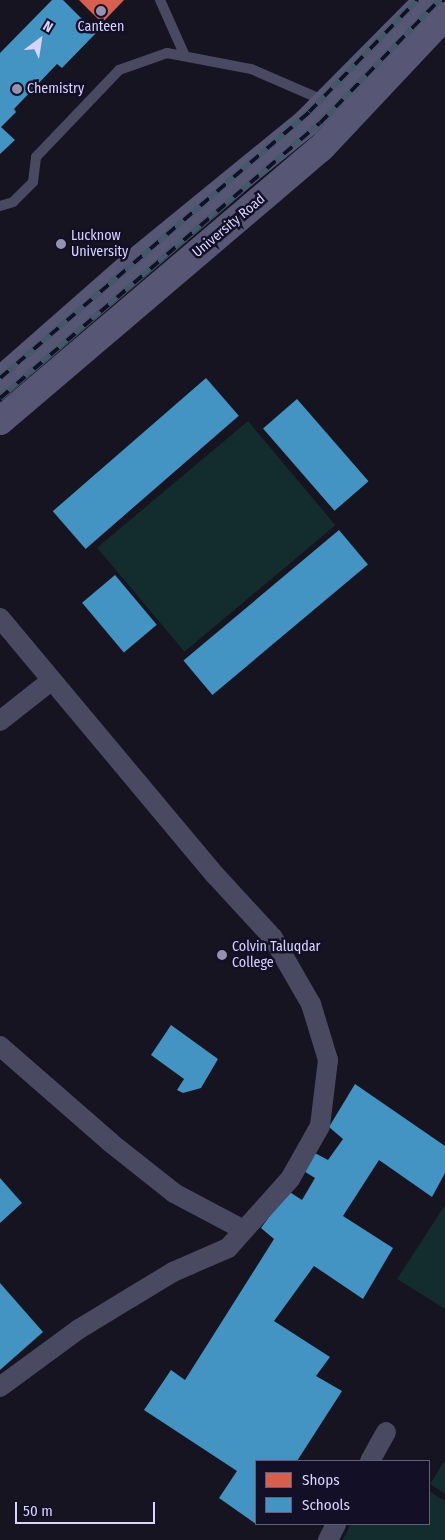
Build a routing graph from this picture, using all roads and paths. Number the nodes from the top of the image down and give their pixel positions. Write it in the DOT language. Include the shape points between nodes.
graph roads {
  1 [pos="160,0"];
  2 [pos="428,0"];
  3 [pos="445,16"];
  4 [pos="185,56"];
  5 [pos="338,112"];
  6 [pos="0,206"];
  7 [pos="0,381"];
  8 [pos="0,421"];
  9 [pos="0,618"];
  10 [pos="52,680"];
  11 [pos="0,721"];
  12 [pos="0,1046"];
  13 [pos="244,1230"];
  14 [pos="0,1387"];
  15 [pos="386,1432"];
  16 [pos="371,1460"];
  17 [pos="336,1525"];
  18 [pos="328,1540"];
  1 -- 4 [label="lane"];
  2 -- 5 [label="main road, University Road"];
  3 -- 5 [label="main road, University Road"];
  4 -- 5 [label="lane" via="251,69"];
  4 -- 6 [label="lane" via="167,53 119,70 36,157 33,182 13,202"];
  5 -- 7 [label="main road, University Road" via="132,265"];
  5 -- 8 [label="main road, University Road" via="321,148"];
  9 -- 10 [label="street"];
  10 -- 11 [label="street"];
  10 -- 13 [label="street" via="216,876 273,938 311,1004 328,1060 320,1126 290,1179"];
  12 -- 13 [label="street" via="174,1193"];
  13 -- 14 [label="street" via="228,1248 173,1272 79,1329"];
  15 -- 16 [label="street"];
  17 -- 18 [label="street"];
}
